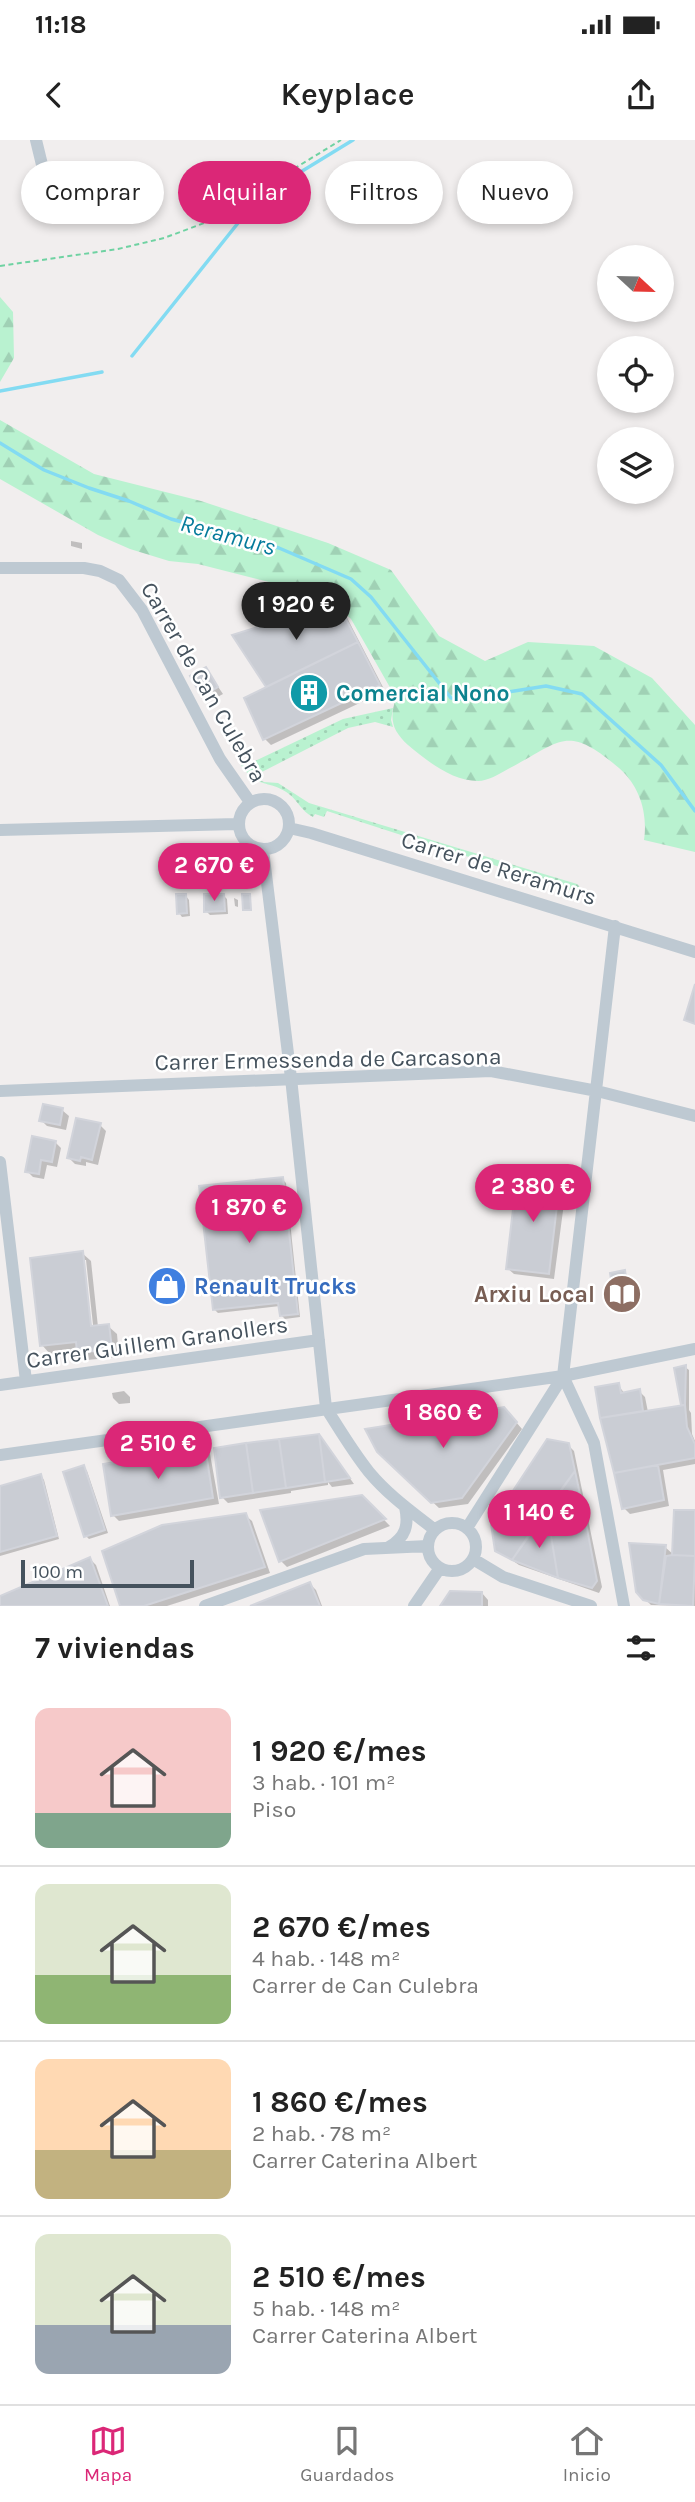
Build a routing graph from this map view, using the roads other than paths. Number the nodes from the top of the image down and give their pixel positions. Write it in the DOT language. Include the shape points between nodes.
graph roads {
  1 [pos="36,140"];
  2 [pos="41,161"];
  3 [pos="0,568"];
  4 [pos="250,802"];
  5 [pos="237,824"];
  6 [pos="289,828"];
  7 [pos="0,830"];
  8 [pos="262,850"];
  9 [pos="615,926"];
  10 [pos="695,952"];
  11 [pos="291,1078"];
  12 [pos="0,1091"];
  13 [pos="597,1091"];
  14 [pos="695,1116"];
  15 [pos="0,1162"];
  16 [pos="319,1340"];
  17 [pos="695,1349"];
  18 [pos="563,1376"];
  19 [pos="26,1381"];
  20 [pos="0,1385"];
  21 [pos="326,1408"];
  22 [pos="0,1455"];
  23 [pos="405,1507"];
  24 [pos="467,1528"];
  25 [pos="435,1530"];
  26 [pos="428,1546"];
  27 [pos="385,1549"];
  28 [pos="473,1559"];
  29 [pos="440,1568"];
  30 [pos="205,1606"];
  31 [pos="414,1606"];
  32 [pos="591,1606"];
  33 [pos="624,1606"];
  1 -- 2 [label="street"];
  3 -- 4 [label="street, Carrer de Can Culebra" via="84,568 119,580 142,610 220,759"];
  4 -- 5 [label="street"];
  4 -- 6 [label="street" via="270,799 283,807"];
  5 -- 7 [label="street"];
  5 -- 8 [label="street" via="247,844"];
  6 -- 8 [label="street" via="274,849"];
  6 -- 9 [label="street, Carrer de Reramurs"];
  8 -- 11 [label="street"];
  9 -- 10 [label="street, Carrer de Reramurs"];
  9 -- 13 [label="street"];
  11 -- 12 [label="street, Carrer Ermessenda de Carcasona"];
  11 -- 13 [label="street, Carrer Ermessenda de Carcasona" via="491,1071"];
  11 -- 16 [label="street"];
  13 -- 14 [label="street, Carrer Ermessenda de Carcasona"];
  13 -- 18 [label="street"];
  15 -- 19 [label="street"];
  16 -- 19 [label="street, Carrer Guillem Granollers"];
  16 -- 21 [label="street"];
  17 -- 18 [label="street"];
  18 -- 21 [label="street"];
  18 -- 24 [label="street"];
  18 -- 33 [label="street" via="594,1443"];
  19 -- 20 [label="street, Carrer Guillem Granollers"];
  21 -- 22 [label="street"];
  21 -- 23 [label="street" via="355,1454"];
  23 -- 25 [label="street"];
  23 -- 27 [label="street" via="408,1518 403,1537"];
  24 -- 25 [label="street" via="453,1522"];
  24 -- 28 [label="street" via="476,1542"];
  25 -- 26 [label="street"];
  26 -- 27 [label="street"];
  26 -- 29 [label="street" via="432,1561"];
  27 -- 30 [label="street" via="364,1549"];
  28 -- 29 [label="street" via="455,1571"];
  28 -- 32 [label="street" via="503,1577"];
  29 -- 31 [label="street"];
}
